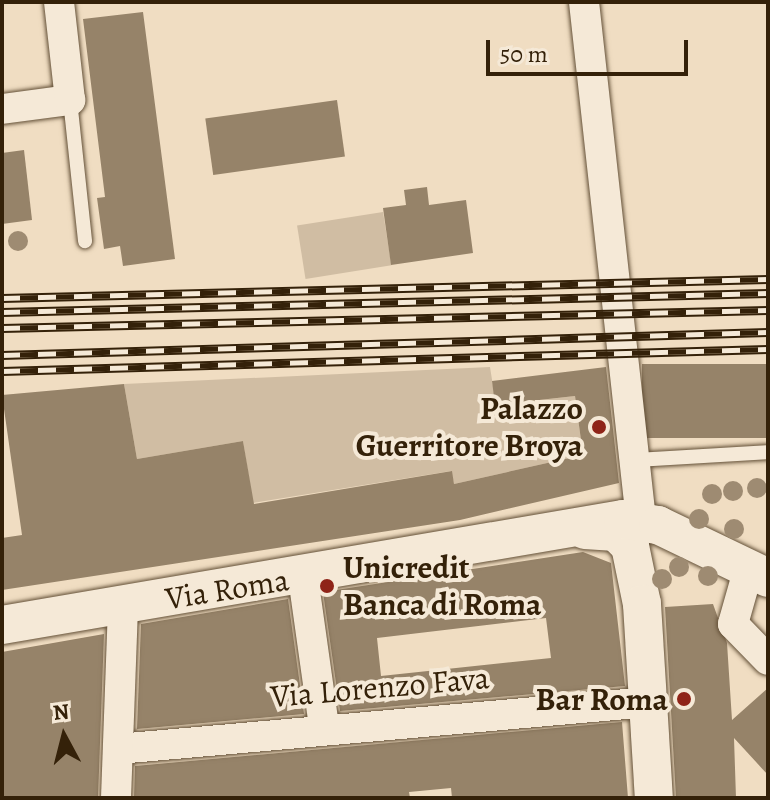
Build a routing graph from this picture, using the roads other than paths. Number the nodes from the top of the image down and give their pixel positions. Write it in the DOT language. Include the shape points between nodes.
graph roads {
  1 [pos="59,2"];
  2 [pos="584,2"];
  3 [pos="70,100"];
  4 [pos="2,109"];
  5 [pos="85,241"];
  6 [pos="768,452"];
  7 [pos="635,460"];
  8 [pos="641,520"];
  9 [pos="575,530"];
  10 [pos="708,552"];
  11 [pos="758,574"];
  12 [pos="303,577"];
  13 [pos="641,599"];
  14 [pos="123,606"];
  15 [pos="2,625"];
  16 [pos="768,660"];
  17 [pos="649,702"];
  18 [pos="324,726"];
  19 [pos="118,749"];
  20 [pos="116,798"];
  21 [pos="654,798"];
  1 -- 3 [label="street"];
  2 -- 7 [label="street"];
  3 -- 4 [label="street"];
  3 -- 5 [label="lane"];
  6 -- 7 [label="lane"];
  7 -- 8 [label="street"];
  8 -- 9 [label="street, Via Roma"];
  8 -- 10 [label="street"];
  9 -- 12 [label="street, Via Roma"];
  9 -- 13 [label="street" via="624,537"];
  10 -- 11 [label="street"];
  10 -- 13 [label="street" via="685,546 669,554"];
  11 -- 16 [label="street" via="733,624"];
  12 -- 14 [label="street, Via Roma"];
  12 -- 18 [label="street"];
  13 -- 17 [label="street"];
  14 -- 15 [label="street, Via Roma"];
  14 -- 19 [label="street"];
  17 -- 18 [label="street, Via Lorenzo Fava"];
  17 -- 21 [label="street"];
  18 -- 19 [label="street, Via Lorenzo Fava"];
  19 -- 20 [label="street"];
}
